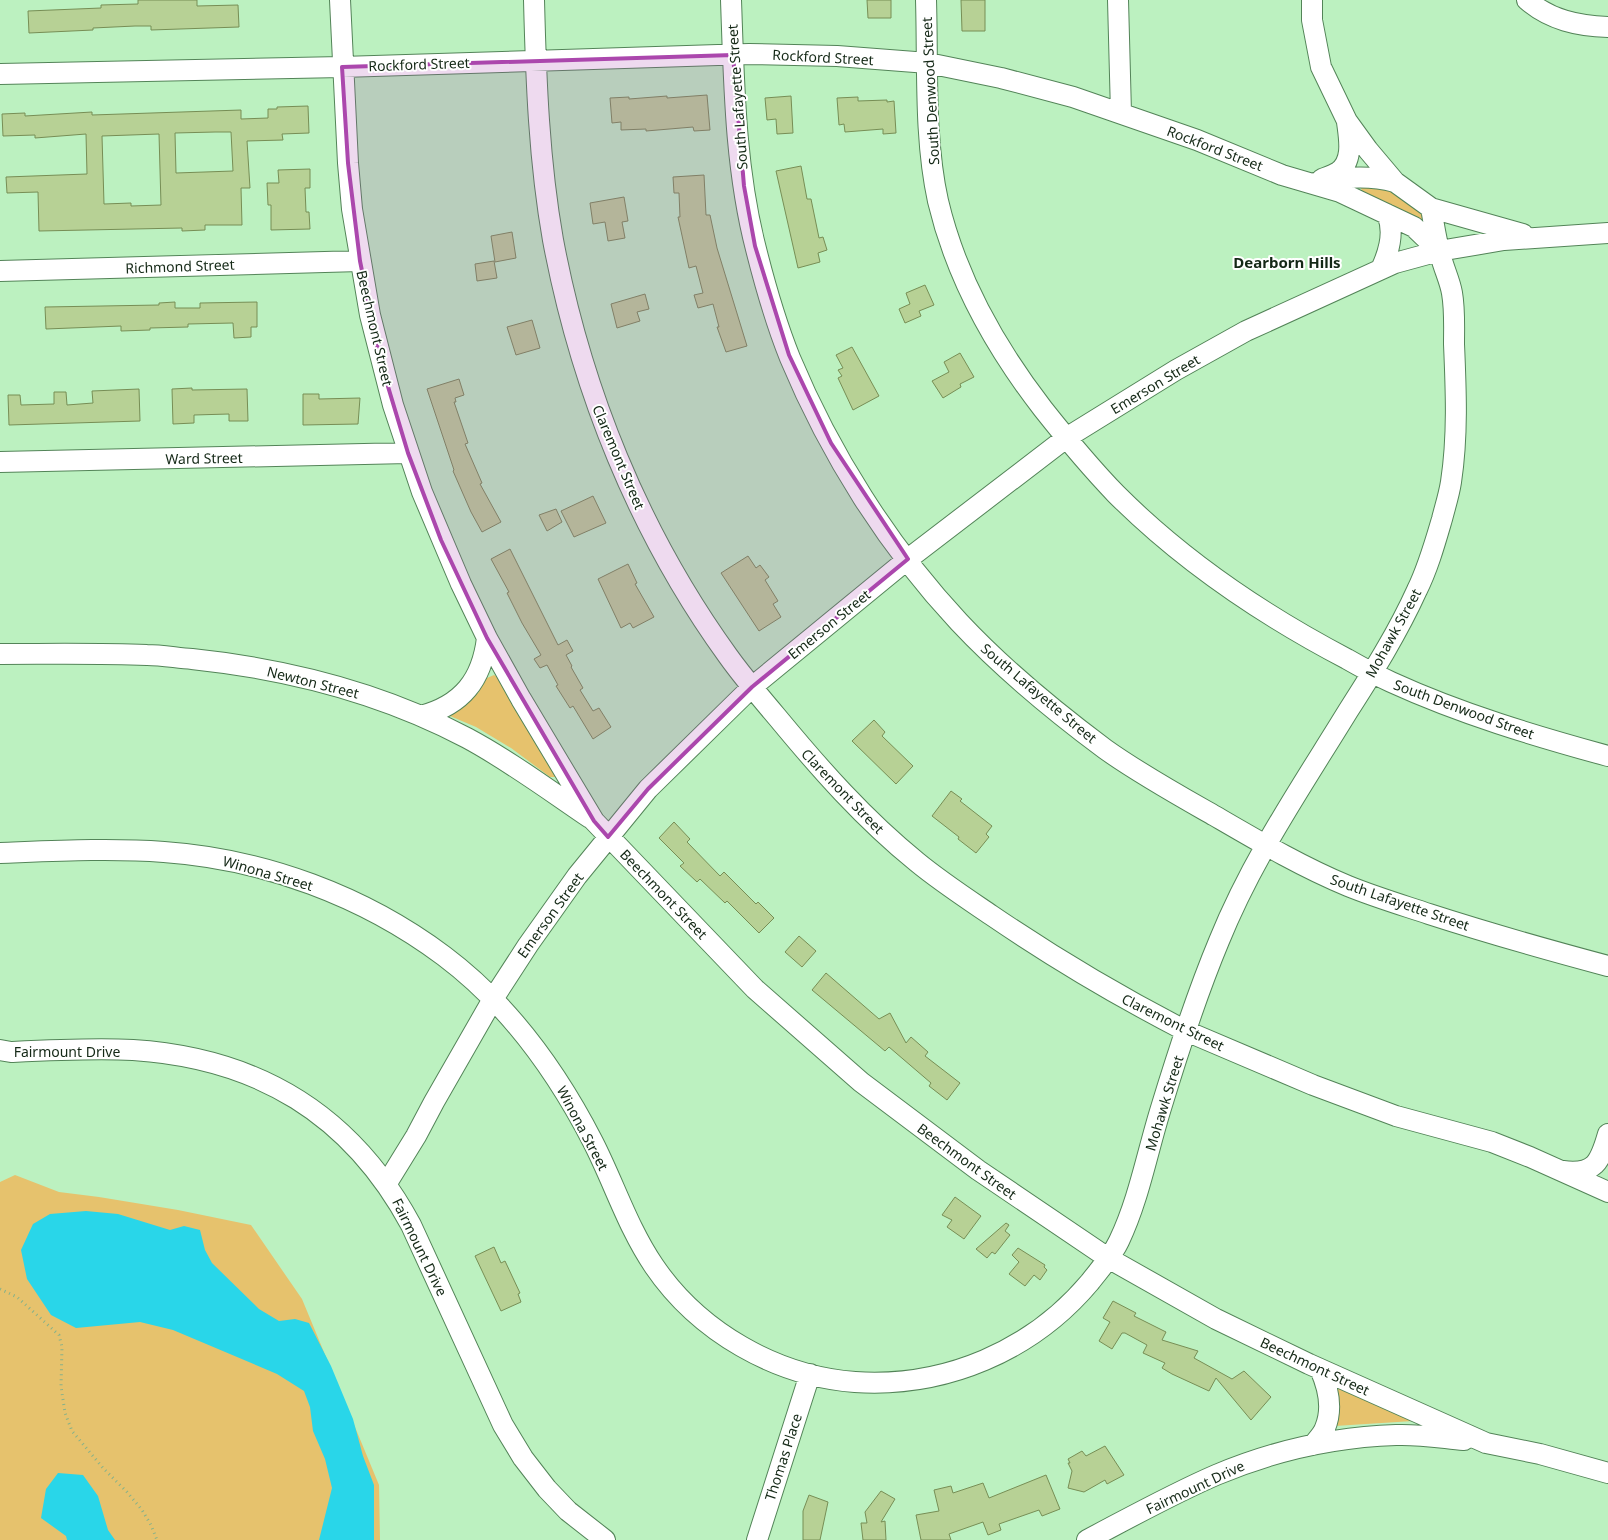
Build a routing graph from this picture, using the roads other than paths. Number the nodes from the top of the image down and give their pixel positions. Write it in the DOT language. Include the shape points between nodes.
graph roads {
  1 [pos="340,0"];
  2 [pos="534,0"];
  3 [pos="731,0"];
  4 [pos="926,0"];
  5 [pos="1118,0"];
  6 [pos="1312,0"];
  7 [pos="1527,0"];
  8 [pos="1608,28"];
  9 [pos="733,55"];
  10 [pos="536,60"];
  11 [pos="928,63"];
  12 [pos="342,66"];
  13 [pos="0,74"];
  14 [pos="1121,113"];
  15 [pos="1347,121"];
  16 [pos="1395,182"];
  17 [pos="1314,183"];
  18 [pos="1432,208"];
  19 [pos="1387,214"];
  20 [pos="1608,233"];
  21 [pos="1537,237"];
  22 [pos="1439,251"];
  23 [pos="360,261"];
  24 [pos="1381,269"];
  25 [pos="0,271"];
  26 [pos="1066,438"];
  27 [pos="408,453"];
  28 [pos="0,462"];
  29 [pos="908,560"];
  30 [pos="487,638"];
  31 [pos="0,654"];
  32 [pos="1372,672"];
  33 [pos="752,687"];
  34 [pos="421,716"];
  35 [pos="1608,756"];
  36 [pos="594,820"];
  37 [pos="608,837"];
  38 [pos="1265,845"];
  39 [pos="0,853"];
  40 [pos="1608,966"];
  41 [pos="493,999"];
  42 [pos="1186,1031"];
  43 [pos="0,1050"];
  44 [pos="1608,1134"];
  45 [pos="1561,1171"];
  46 [pos="387,1183"];
  47 [pos="1608,1192"];
  48 [pos="1108,1258"];
  49 [pos="1320,1369"];
  50 [pos="810,1374"];
  51 [pos="1486,1443"];
  52 [pos="1313,1445"];
  53 [pos="1608,1473"];
  54 [pos="605,1540"];
  55 [pos="757,1540"];
  56 [pos="1087,1540"];
  1 -- 12 [label="street, Beechmont Street"];
  2 -- 10 [label="street, Claremont Street"];
  3 -- 9 [label="street, South Lafayette Street"];
  4 -- 11 [label="street, South Denwood Street"];
  5 -- 14 [label="street"];
  6 -- 15 [label="street" via="1312,20 1321,66"];
  7 -- 8 [label="street" via="1558,19"];
  9 -- 10 [label="street, Rockford Street"];
  9 -- 11 [label="street, Rockford Street" via="837,56"];
  9 -- 29 [label="street, South Lafayette Street" via="737,129 755,246 789,355 831,443 869,506"];
  10 -- 12 [label="street, Rockford Street"];
  10 -- 33 [label="street, Claremont Street" via="543,168 553,238 569,314 594,395 624,474 663,553 706,624"];
  11 -- 14 [label="street, Rockford Street" via="1001,78"];
  11 -- 26 [label="street, South Denwood Street" via="932,159 938,200 951,244 968,289 1000,346 1021,380"];
  12 -- 13 [label="street, Rockford Street"];
  12 -- 23 [label="street, Beechmont Street" via="348,163"];
  14 -- 17 [label="street, Rockford Street" via="1282,175"];
  15 -- 16 [label="street"];
  15 -- 17 [label="street" via="1350,144 1347,160 1339,171"];
  16 -- 17 [label="street" via="1360,177"];
  16 -- 18 [label="street"];
  17 -- 19 [label="street, Rockford Street"];
  18 -- 21 [label="street"];
  18 -- 22 [label="street, Mohawk Street"];
  19 -- 22 [label="street, Rockford Street" via="1414,227"];
  19 -- 24 [label="street" via="1390,244"];
  20 -- 21 [label="street"];
  21 -- 22 [label="street"];
  22 -- 24 [label="street, Emerson Street"];
  22 -- 32 [label="street, Mohawk Street" via="1452,291 1458,415 1451,487 1419,587"];
  23 -- 25 [label="street, Richmond Street"];
  23 -- 27 [label="street, Beechmont Street" via="380,360"];
  24 -- 26 [label="street, Emerson Street" via="1246,331"];
  26 -- 29 [label="street, Emerson Street"];
  26 -- 32 [label="street, South Denwood Street" via="1116,493 1205,571 1282,623"];
  27 -- 28 [label="street, Ward Street"];
  27 -- 30 [label="street, Beechmont Street" via="441,540"];
  29 -- 33 [label="street, Emerson Street"];
  29 -- 38 [label="street, South Lafayette Street" via="959,622 1063,717 1155,782"];
  30 -- 34 [label="street" via="482,665 468,689 447,707"];
  30 -- 36 [label="street, Beechmont Street"];
  31 -- 34 [label="street, Newton Street" via="149,655 227,663 334,685"];
  32 -- 35 [label="street, South Denwood Street" via="1441,703"];
  32 -- 38 [label="street, Mohawk Street"];
  33 -- 37 [label="street, Emerson Street" via="648,789"];
  33 -- 42 [label="street, Claremont Street" via="840,791 918,863 1063,962"];
  34 -- 36 [label="street, Newton Street" via="467,738 517,768"];
  36 -- 37 [label="street, Beechmont Street"];
  37 -- 41 [label="street, Emerson Street" via="528,944"];
  37 -- 48 [label="street, Beechmont Street" via="754,989 861,1082 978,1170"];
  38 -- 40 [label="street, South Lafayette Street" via="1320,874 1378,897 1498,936"];
  38 -- 42 [label="street, Mohawk Street" via="1220,937"];
  39 -- 41 [label="street, Winona Street" via="168,852 218,859 282,874 344,897 401,927 472,978"];
  41 -- 46 [label="street, Emerson Street"];
  41 -- 50 [label="street, Winona Street" via="569,1099 639,1242 671,1288 700,1318 734,1342 790,1369"];
  42 -- 45 [label="street, Claremont Street" via="1396,1116 1492,1142"];
  42 -- 48 [label="street, Mohawk Street" via="1138,1192"];
  43 -- 46 [label="street, Fairmount Drive" via="133,1050 191,1058 236,1070 284,1091 323,1117 358,1148"];
  44 -- 45 [label="street" via="1596,1164 1582,1172"];
  45 -- 47 [label="street, Claremont Street"];
  46 -- 54 [label="street, Fairmount Drive" via="411,1225 503,1425 523,1458 568,1511"];
  48 -- 49 [label="street, Beechmont Street" via="1216,1319"];
  48 -- 50 [label="street, Winona Street" via="1085,1288 1054,1318 1020,1343 985,1361 941,1375 898,1382 848,1381"];
  49 -- 51 [label="street, Beechmont Street"];
  49 -- 52 [label="street" via="1327,1384 1330,1409 1325,1429"];
  50 -- 55 [label="street, Thomas Place"];
  51 -- 52 [label="street, Fairmount Drive" via="1398,1435 1348,1438"];
  51 -- 53 [label="street, Beechmont Street"];
  52 -- 56 [label="street, Fairmount Drive" via="1262,1458 1216,1475"];
}
